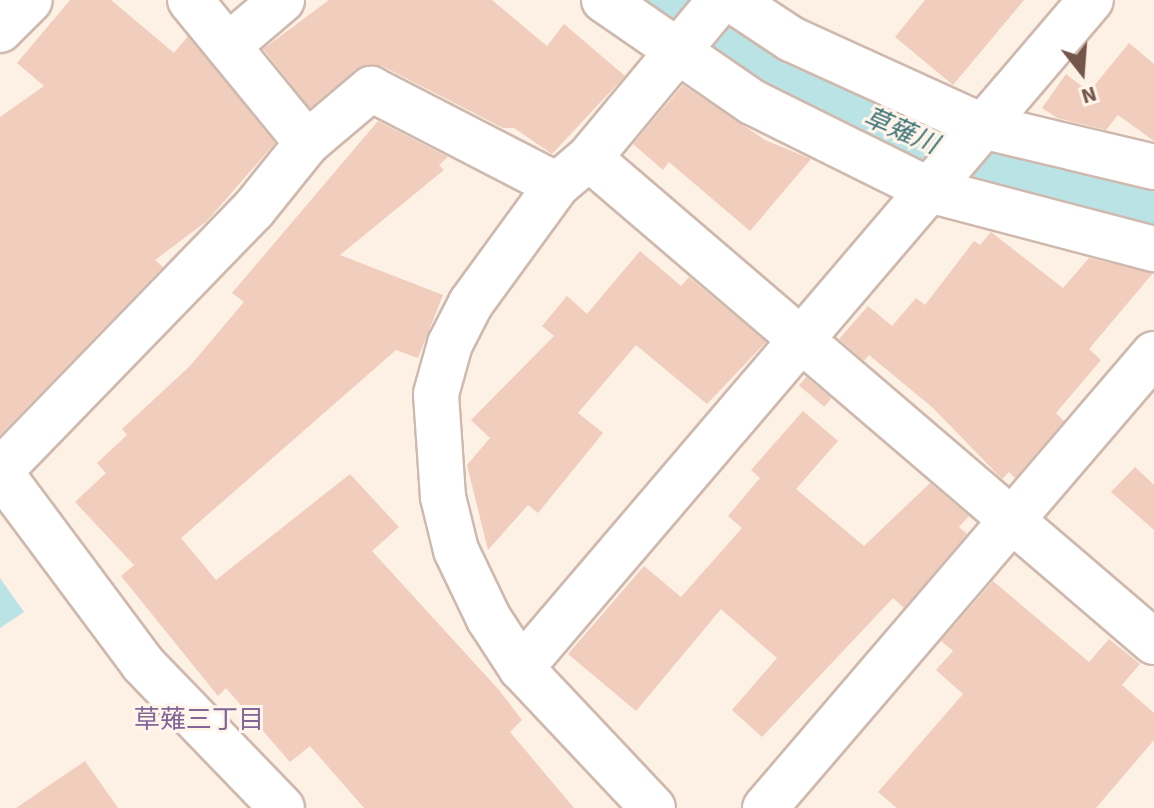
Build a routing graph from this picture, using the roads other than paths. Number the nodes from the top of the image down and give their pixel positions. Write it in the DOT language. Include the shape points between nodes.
graph roads {
  1 [pos="30,0"];
  2 [pos="190,0"];
  3 [pos="282,0"];
  4 [pos="604,0"];
  5 [pos="720,0"];
  6 [pos="732,0"];
  7 [pos="1091,0"];
  8 [pos="0,30"];
  9 [pos="228,46"];
  10 [pos="675,50"];
  11 [pos="982,126"];
  12 [pos="307,143"];
  13 [pos="1154,167"];
  14 [pos="573,171"];
  15 [pos="929,190"];
  16 [pos="1154,249"];
  17 [pos="801,339"];
  18 [pos="1154,354"];
  19 [pos="0,472"];
  20 [pos="1009,520"];
  21 [pos="1154,642"];
  22 [pos="521,668"];
  23 [pos="282,808"];
  24 [pos="653,808"];
  25 [pos="765,808"];
  1 -- 8 [label="street"];
  2 -- 9 [label="street"];
  3 -- 9 [label="street"];
  4 -- 10 [label="street"];
  5 -- 10 [label="street"];
  6 -- 11 [label="street" via="791,39"];
  7 -- 11 [label="street"];
  9 -- 12 [label="street"];
  10 -- 14 [label="street"];
  10 -- 15 [label="street" via="752,102"];
  11 -- 13 [label="street"];
  11 -- 15 [label="street"];
  12 -- 14 [label="street" via="371,89"];
  12 -- 19 [label="street" via="254,209"];
  14 -- 17 [label="street"];
  14 -- 22 [label="street" via="471,303 450,344 436,394 436,448 456,550 489,619"];
  15 -- 16 [label="street"];
  15 -- 17 [label="street"];
  17 -- 20 [label="street"];
  17 -- 22 [label="street"];
  18 -- 20 [label="street"];
  19 -- 23 [label="street" via="143,664"];
  20 -- 21 [label="street"];
  20 -- 25 [label="street"];
  22 -- 24 [label="street"];
}
